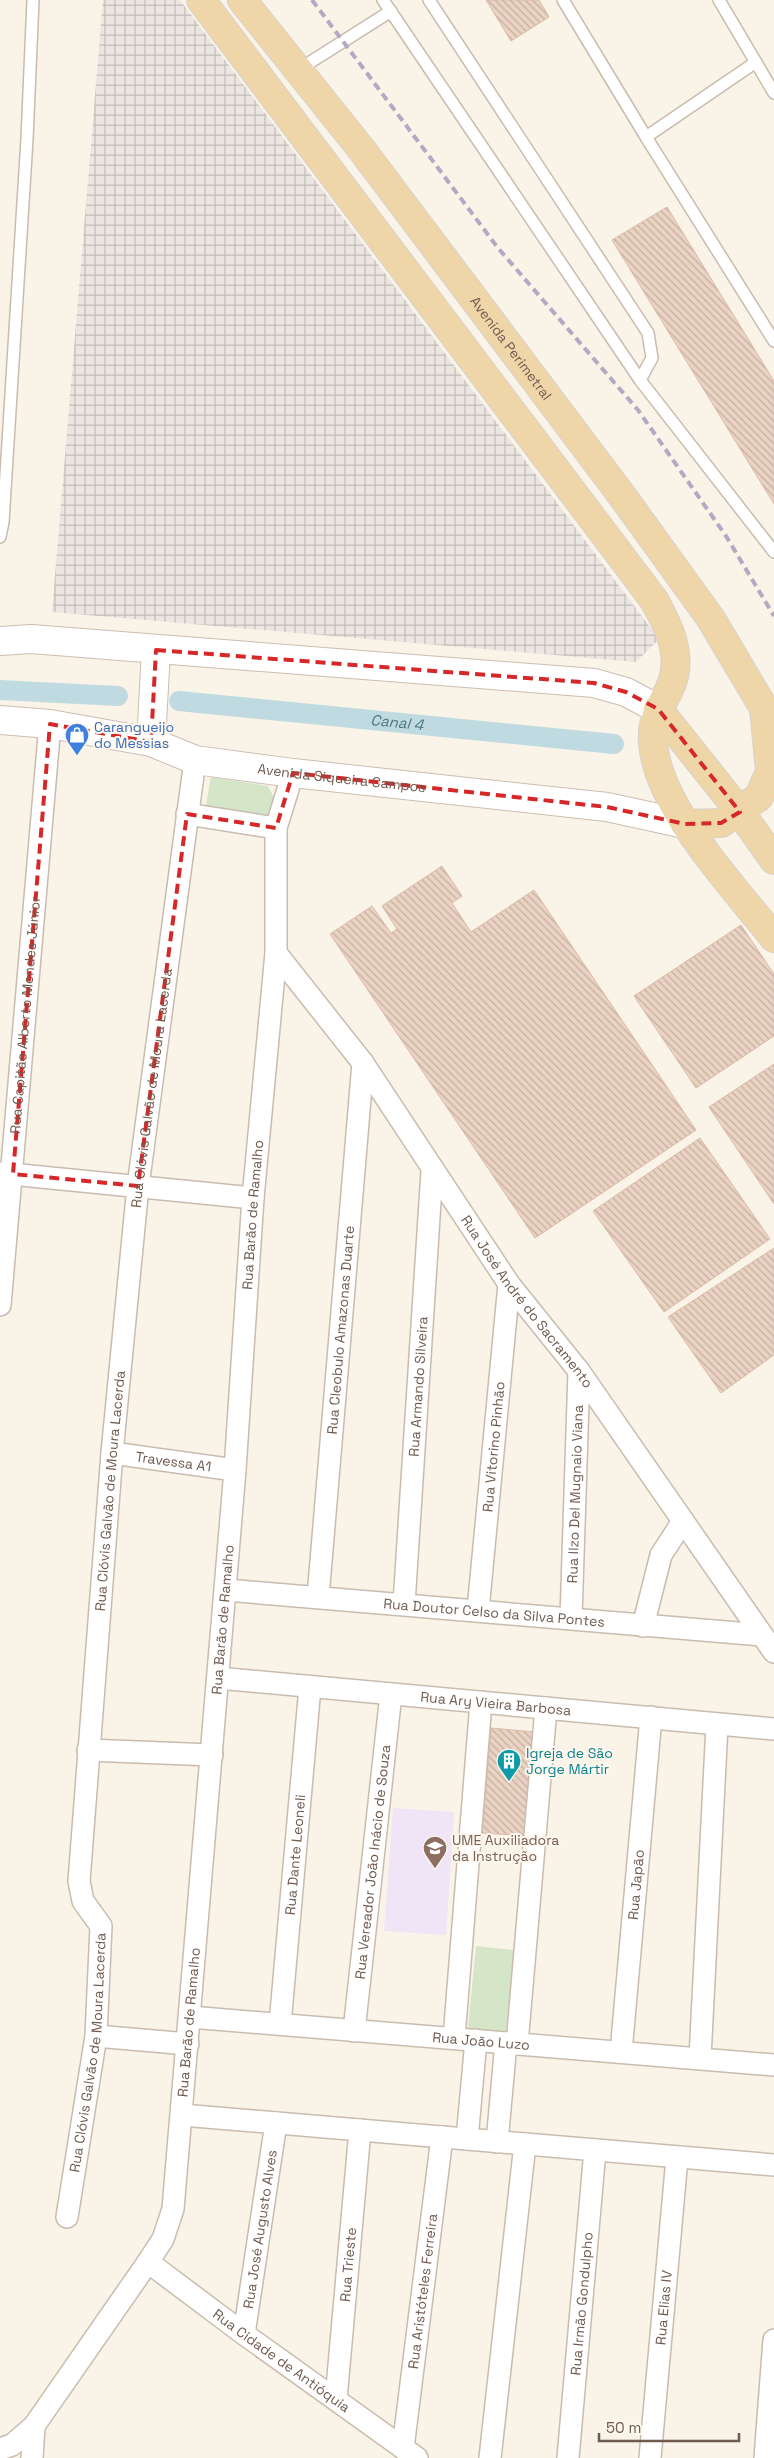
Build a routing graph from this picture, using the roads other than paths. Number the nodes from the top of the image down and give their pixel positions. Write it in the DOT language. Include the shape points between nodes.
graph roads {
  1 [pos="33,0"];
  2 [pos="201,0"];
  3 [pos="242,0"];
  4 [pos="384,0"];
  5 [pos="429,0"];
  6 [pos="563,0"];
  7 [pos="719,0"];
  8 [pos="391,11"];
  9 [pos="756,62"];
  10 [pos="298,70"];
  11 [pos="774,93"];
  12 [pos="646,136"];
  13 [pos="774,342"];
  14 [pos="640,380"];
  15 [pos="0,537"];
  16 [pos="774,552"];
  17 [pos="0,632"];
  18 [pos="31,640"];
  19 [pos="0,641"];
  20 [pos="156,659"];
  21 [pos="658,709"];
  22 [pos="769,716"];
  23 [pos="0,720"];
  24 [pos="50,724"];
  25 [pos="152,735"];
  26 [pos="195,760"];
  27 [pos="293,773"];
  28 [pos="740,812"];
  29 [pos="187,814"];
  30 [pos="685,824"];
  31 [pos="276,828"];
  32 [pos="774,860"];
  33 [pos="774,938"];
  34 [pos="276,953"];
  35 [pos="363,1063"];
  36 [pos="432,1171"];
  37 [pos="6,1174"];
  38 [pos="138,1186"];
  39 [pos="253,1198"];
  40 [pos="509,1284"];
  41 [pos="0,1305"];
  42 [pos="579,1371"];
  43 [pos="112,1453"];
  44 [pos="235,1470"];
  45 [pos="683,1521"];
  46 [pos="226,1590"];
  47 [pos="318,1597"];
  48 [pos="404,1604"];
  49 [pos="478,1610"];
  50 [pos="571,1618"];
  51 [pos="643,1626"];
  52 [pos="762,1634"];
  53 [pos="774,1652"];
  54 [pos="218,1678"];
  55 [pos="310,1687"];
  56 [pos="391,1694"];
  57 [pos="481,1702"];
  58 [pos="546,1708"];
  59 [pos="651,1717"];
  60 [pos="717,1725"];
  61 [pos="774,1729"];
  62 [pos="88,1750"];
  63 [pos="212,1755"];
  64 [pos="190,2016"];
  65 [pos="280,2024"];
  66 [pos="354,2031"];
  67 [pos="96,2036"];
  68 [pos="454,2038"];
  69 [pos="476,2040"];
  70 [pos="512,2043"];
  71 [pos="188,2044"];
  72 [pos="621,2052"];
  73 [pos="700,2058"];
  74 [pos="774,2065"];
  75 [pos="182,2115"];
  76 [pos="276,2123"];
  77 [pos="360,2130"];
  78 [pos="442,2137"];
  79 [pos="467,2139"];
  80 [pos="497,2142"];
  81 [pos="524,2144"];
  82 [pos="595,2150"];
  83 [pos="677,2158"];
  84 [pos="774,2165"];
  85 [pos="67,2217"];
  86 [pos="148,2262"];
  87 [pos="244,2334"];
  88 [pos="774,2340"];
  89 [pos="336,2399"];
  90 [pos="34,2426"];
  91 [pos="0,2449"];
  92 [pos="410,2453"];
  93 [pos="32,2458"];
  94 [pos="490,2458"];
  95 [pos="568,2458"];
  96 [pos="650,2458"];
  97 [pos="765,2458"];
  1 -- 15 [label="lane" via="27,139"];
  2 -- 21 [label="main road" via="654,600 672,632 676,662 670,687"];
  3 -- 10 [label="main road, Avenida Perimetral"];
  4 -- 8 [label="lane"];
  5 -- 14 [label="lane" via="648,333 652,358"];
  6 -- 12 [label="lane"];
  7 -- 9 [label="lane"];
  8 -- 10 [label="lane"];
  8 -- 14 [label="lane"];
  9 -- 11 [label="lane"];
  9 -- 12 [label="lane"];
  10 -- 22 [label="main road, Avenida Perimetral" via="623,497 711,619"];
  12 -- 13 [label="lane"];
  14 -- 16 [label="lane"];
  17 -- 18 [label="main road"];
  18 -- 19 [label="main road"];
  18 -- 20 [label="main road"];
  20 -- 21 [label="main road" via="594,683 626,692"];
  20 -- 25 [label="main road"];
  21 -- 28 [label="main road"];
  21 -- 30 [label="main road" via="654,720 655,758 667,792"];
  22 -- 28 [label="main road" via="770,771 759,797"];
  23 -- 24 [label="main road, Avenida Siqueira Campos"];
  24 -- 25 [label="main road, Avenida Siqueira Campos"];
  24 -- 37 [label="street, Rua Capitão Alberto Mendes Júnior"];
  25 -- 26 [label="main road, Avenida Siqueira Campos"];
  26 -- 27 [label="main road, Avenida Siqueira Campos"];
  26 -- 29 [label="street, Rua Clóvis Galvão de Moura Lacerda"];
  27 -- 30 [label="main road, Avenida Siqueira Campos" via="607,807"];
  27 -- 31 [label="street, Rua Barão de Ramalho"];
  28 -- 30 [label="main road" via="722,823"];
  28 -- 32 [label="main road"];
  29 -- 31 [label="street"];
  29 -- 38 [label="street, Rua Clóvis Galvão de Moura Lacerda"];
  30 -- 33 [label="main road"];
  31 -- 34 [label="street, Rua Barão de Ramalho"];
  34 -- 35 [label="street, Rua José André do Sacramento"];
  34 -- 39 [label="street, Rua Barão de Ramalho"];
  35 -- 36 [label="street, Rua José André do Sacramento"];
  35 -- 47 [label="street, Rua Cleobulo Amazonas Duarte"];
  36 -- 40 [label="street, Rua José André do Sacramento"];
  36 -- 48 [label="street, Rua Armando Silveira"];
  37 -- 38 [label="street"];
  37 -- 41 [label="street, Rua Capitão Alberto Mendes Júnior"];
  38 -- 39 [label="street"];
  38 -- 43 [label="street, Rua Clóvis Galvão de Moura Lacerda"];
  39 -- 44 [label="street, Rua Barão de Ramalho"];
  40 -- 42 [label="street, Rua José André do Sacramento"];
  40 -- 49 [label="street, Rua Vitorino Pinhão"];
  42 -- 45 [label="street, Rua José André do Sacramento"];
  42 -- 50 [label="street, Rua Ilzo Del Mugnaio Viana"];
  43 -- 44 [label="street, Travessa A1"];
  43 -- 62 [label="street, Rua Clóvis Galvão de Moura Lacerda"];
  44 -- 46 [label="street, Rua Barão de Ramalho"];
  45 -- 51 [label="street" via="661,1556"];
  45 -- 52 [label="street, Rua José André do Sacramento"];
  46 -- 47 [label="street, Rua Doutor Celso da Silva Pontes"];
  46 -- 54 [label="street, Rua Barão de Ramalho"];
  47 -- 48 [label="street, Rua Doutor Celso da Silva Pontes"];
  48 -- 49 [label="street, Rua Doutor Celso da Silva Pontes"];
  49 -- 50 [label="street, Rua Doutor Celso da Silva Pontes"];
  50 -- 51 [label="street, Rua Doutor Celso da Silva Pontes"];
  51 -- 52 [label="street, Rua Doutor Celso da Silva Pontes"];
  52 -- 53 [label="street, Rua José André do Sacramento"];
  54 -- 55 [label="street, Rua Ary Vieira Barbosa"];
  54 -- 63 [label="street, Rua Barão de Ramalho"];
  55 -- 56 [label="street, Rua Ary Vieira Barbosa"];
  55 -- 65 [label="street, Rua Dante Leoneli"];
  56 -- 57 [label="street, Rua Ary Vieira Barbosa"];
  56 -- 66 [label="street, Rua Vereador João Inácio de Souza"];
  57 -- 58 [label="street, Rua Ary Vieira Barbosa"];
  57 -- 68 [label="street"];
  58 -- 59 [label="street, Rua Ary Vieira Barbosa"];
  58 -- 70 [label="street"];
  59 -- 60 [label="street, Rua Ary Vieira Barbosa"];
  59 -- 72 [label="street, Rua Japão"];
  60 -- 61 [label="street, Rua Ary Vieira Barbosa"];
  60 -- 73 [label="street"];
  62 -- 63 [label="street"];
  62 -- 67 [label="street, Rua Clóvis Galvão de Moura Lacerda" via="79,1881 83,1900 101,1926"];
  63 -- 64 [label="street, Rua Barão de Ramalho"];
  64 -- 65 [label="street, Rua João Luzo"];
  64 -- 71 [label="street, Rua Barão de Ramalho"];
  65 -- 66 [label="street, Rua João Luzo"];
  66 -- 68 [label="street, Rua João Luzo"];
  67 -- 71 [label="street"];
  67 -- 85 [label="street, Rua Clóvis Galvão de Moura Lacerda"];
  68 -- 69 [label="street, Rua João Luzo"];
  69 -- 70 [label="street, Rua João Luzo"];
  69 -- 79 [label="street"];
  70 -- 72 [label="street, Rua João Luzo"];
  70 -- 80 [label="street"];
  71 -- 75 [label="street, Rua Barão de Ramalho"];
  72 -- 73 [label="street, Rua João Luzo"];
  73 -- 74 [label="street, Rua João Luzo"];
  75 -- 76 [label="street"];
  75 -- 86 [label="street, Rua Barão de Ramalho" via="173,2209 163,2239"];
  76 -- 77 [label="street"];
  76 -- 87 [label="street, Rua José Augusto Alves"];
  77 -- 78 [label="street"];
  77 -- 89 [label="street, Rua Trieste"];
  78 -- 79 [label="street"];
  78 -- 92 [label="street, Rua Aristóteles Ferreira"];
  79 -- 80 [label="street"];
  80 -- 81 [label="street"];
  81 -- 82 [label="street"];
  81 -- 94 [label="street"];
  82 -- 83 [label="street"];
  82 -- 95 [label="street, Rua Irmão Gondulpho"];
  83 -- 84 [label="street"];
  83 -- 96 [label="street, Rua Elias IV"];
  86 -- 87 [label="street, Rua Cidade de Antióquia"];
  86 -- 90 [label="street, Rua Barão de Ramalho"];
  87 -- 89 [label="street, Rua Cidade de Antióquia"];
  88 -- 97 [label="street"];
  89 -- 92 [label="street, Rua Cidade de Antióquia"];
  90 -- 91 [label="street, Rua Barão de Ramalho" via="12,2445"];
  90 -- 93 [label="street"];
}
